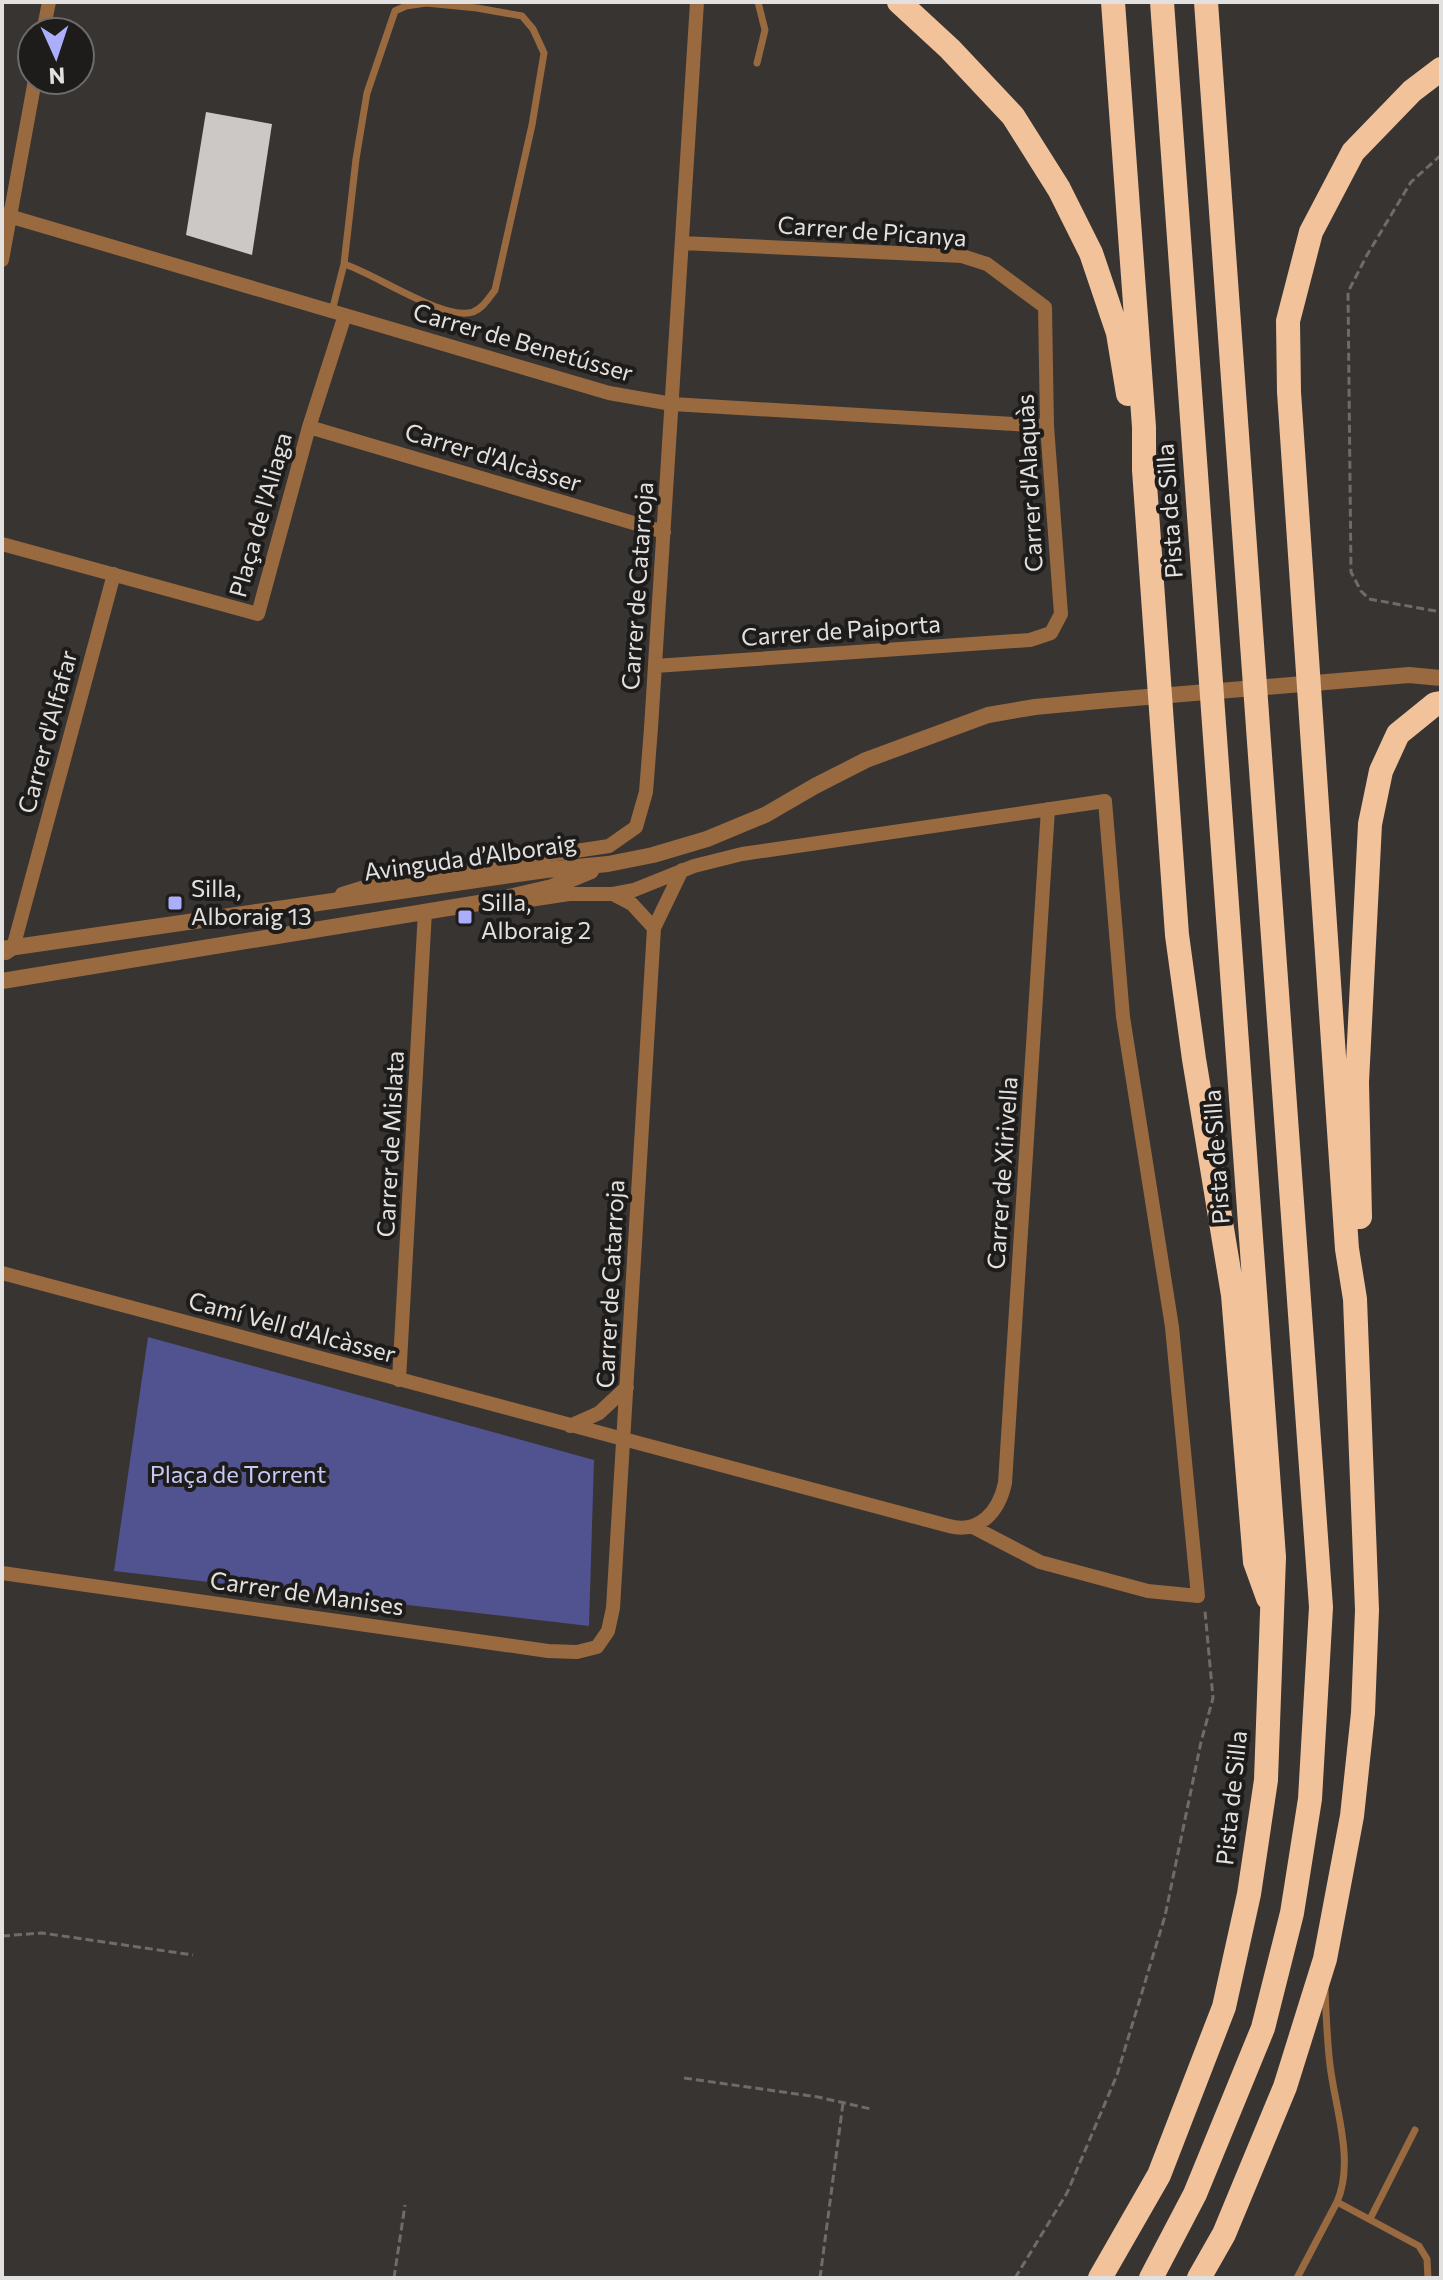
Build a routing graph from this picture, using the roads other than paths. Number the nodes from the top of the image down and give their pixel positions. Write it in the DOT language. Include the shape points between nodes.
graph roads {
  1 [pos="697,2"];
  2 [pos="758,2"];
  3 [pos="899,2"];
  4 [pos="1113,2"];
  5 [pos="1162,2"];
  6 [pos="1206,2"];
  7 [pos="757,63"];
  8 [pos="1441,69"];
  9 [pos="32,96"];
  10 [pos="6,215"];
  11 [pos="682,243"];
  12 [pos="2,260"];
  13 [pos="344,264"];
  14 [pos="1045,307"];
  15 [pos="338,313"];
  16 [pos="672,404"];
  17 [pos="1047,426"];
  18 [pos="309,427"];
  19 [pos="1144,470"];
  20 [pos="664,532"];
  21 [pos="2,544"];
  22 [pos="114,574"];
  23 [pos="1030,640"];
  24 [pos="655,666"];
  25 [pos="1441,678"];
  26 [pos="1441,703"];
  27 [pos="1048,809"];
  28 [pos="608,864"];
  29 [pos="682,870"];
  30 [pos="613,894"];
  31 [pos="304,906"];
  32 [pos="463,906"];
  33 [pos="425,911"];
  34 [pos="654,928"];
  35 [pos="6,951"];
  36 [pos="2,981"];
  37 [pos="2,1273"];
  38 [pos="1355,1299"];
  39 [pos="399,1380"];
  40 [pos="627,1387"];
  41 [pos="570,1426"];
  42 [pos="624,1440"];
  43 [pos="973,1527"];
  44 [pos="2,1573"];
  45 [pos="1273,1610"];
  46 [pos="603,1641"];
  47 [pos="1325,1959"];
  48 [pos="1415,2130"];
  49 [pos="1337,2202"];
  50 [pos="1370,2219"];
  51 [pos="1100,2278"];
  52 [pos="1151,2278"];
  53 [pos="1199,2278"];
  54 [pos="1297,2278"];
  55 [pos="1428,2278"];
  1 -- 11 [label="street, Carrer de Catarroja"];
  2 -- 7 [label="lane" via="765,30"];
  3 -- 19 [label="highway" via="1013,116 1059,189 1091,253 1118,333"];
  4 -- 19 [label="highway"];
  5 -- 45 [label="highway, Pista de Silla" via="1273,1541"];
  6 -- 52 [label="highway" via="1321,1607 1310,1799 1292,1913 1263,2028 1195,2194"];
  8 -- 38 [label="highway" via="1353,152 1311,232 1288,321 1346,1234"];
  9 -- 10 [label="street"];
  10 -- 12 [label="street"];
  10 -- 15 [label="street, Carrer de Benetússer"];
  11 -- 14 [label="street, Carrer de Picanya" via="962,256 987,264"];
  11 -- 16 [label="street, Carrer de Catarroja"];
  13 -- 13 [label="lane" via="367,93 395,11 426,3 522,16 544,53 495,290 483,306 469,313 447,311"];
  13 -- 15 [label="lane"];
  14 -- 17 [label="street, Carrer d'Alaquàs"];
  15 -- 16 [label="street, Carrer de Benetússer" via="609,393"];
  15 -- 18 [label="street, Plaça de l'Aliaga"];
  16 -- 17 [label="street, Carrer de Benetússer"];
  16 -- 20 [label="street, Carrer de Catarroja"];
  17 -- 23 [label="street, Carrer d'Alaquàs" via="1061,614 1051,633"];
  18 -- 20 [label="street, Carrer d'Alcàsser"];
  18 -- 22 [label="street, Plaça de l'Aliaga" via="258,614"];
  19 -- 45 [label="highway" via="1177,935 1233,1295 1255,1562"];
  20 -- 24 [label="street, Carrer de Catarroja"];
  21 -- 22 [label="street, Plaça de l'Aliaga"];
  22 -- 35 [label="street, Carrer d'Alfafar"];
  23 -- 24 [label="street, Carrer de Paiporta"];
  24 -- 31 [label="street, Carrer de Catarroja" via="646,792 636,827 609,846 391,879"];
  25 -- 28 [label="street" via="1409,675 988,715 866,760 765,815 707,839"];
  26 -- 38 [label="highway" via="1398,734 1381,771 1370,824 1357,1082 1361,1250"];
  27 -- 29 [label="street" via="742,854"];
  27 -- 43 [label="street, Carrer de Xirivella" via="1005,1483 995,1510"];
  27 -- 43 [label="street" via="1105,801 1123,1017 1172,1327 1198,1596 1148,1591 1040,1562"];
  28 -- 31 [label="street, Avinguda d’Alboraig"];
  28 -- 32 [label="street, Avinguda d’Alboraig" via="552,887"];
  29 -- 30 [label="street"];
  29 -- 34 [label="street, Carrer de Catarroja"];
  30 -- 32 [label="street"];
  30 -- 34 [label="street"];
  31 -- 35 [label="street, Avinguda d’Alboraig"];
  32 -- 33 [label="street, Avinguda d’Alboraig"];
  33 -- 36 [label="street, Avinguda d’Alboraig"];
  33 -- 39 [label="street, Carrer de Mislata"];
  34 -- 40 [label="street, Carrer de Catarroja"];
  37 -- 39 [label="street, Camí Vell d'Alcàsser"];
  38 -- 47 [label="highway" via="1367,1610 1363,1713 1352,1816"];
  39 -- 41 [label="street, Camí Vell d'Alcàsser"];
  40 -- 41 [label="street" via="599,1413"];
  40 -- 42 [label="street, Carrer de Catarroja"];
  41 -- 42 [label="street, Camí Vell d'Alcàsser"];
  42 -- 43 [label="street, Camí Vell d'Alcàsser" via="957,1528"];
  42 -- 46 [label="street, Carrer de Catarroja" via="613,1608"];
  44 -- 46 [label="street, Carrer de Manises" via="548,1651 588,1651"];
  45 -- 51 [label="highway, Pista de Silla" via="1266,1780 1249,1894 1224,2007 1159,2175"];
  47 -- 49 [label="lane" via="1330,2065 1345,2176"];
  47 -- 53 [label="highway" via="1285,2087 1224,2234"];
  48 -- 50 [label="lane"];
  49 -- 50 [label="lane"];
  49 -- 54 [label="lane"];
  50 -- 55 [label="lane" via="1419,2246 1427,2259"];
}
